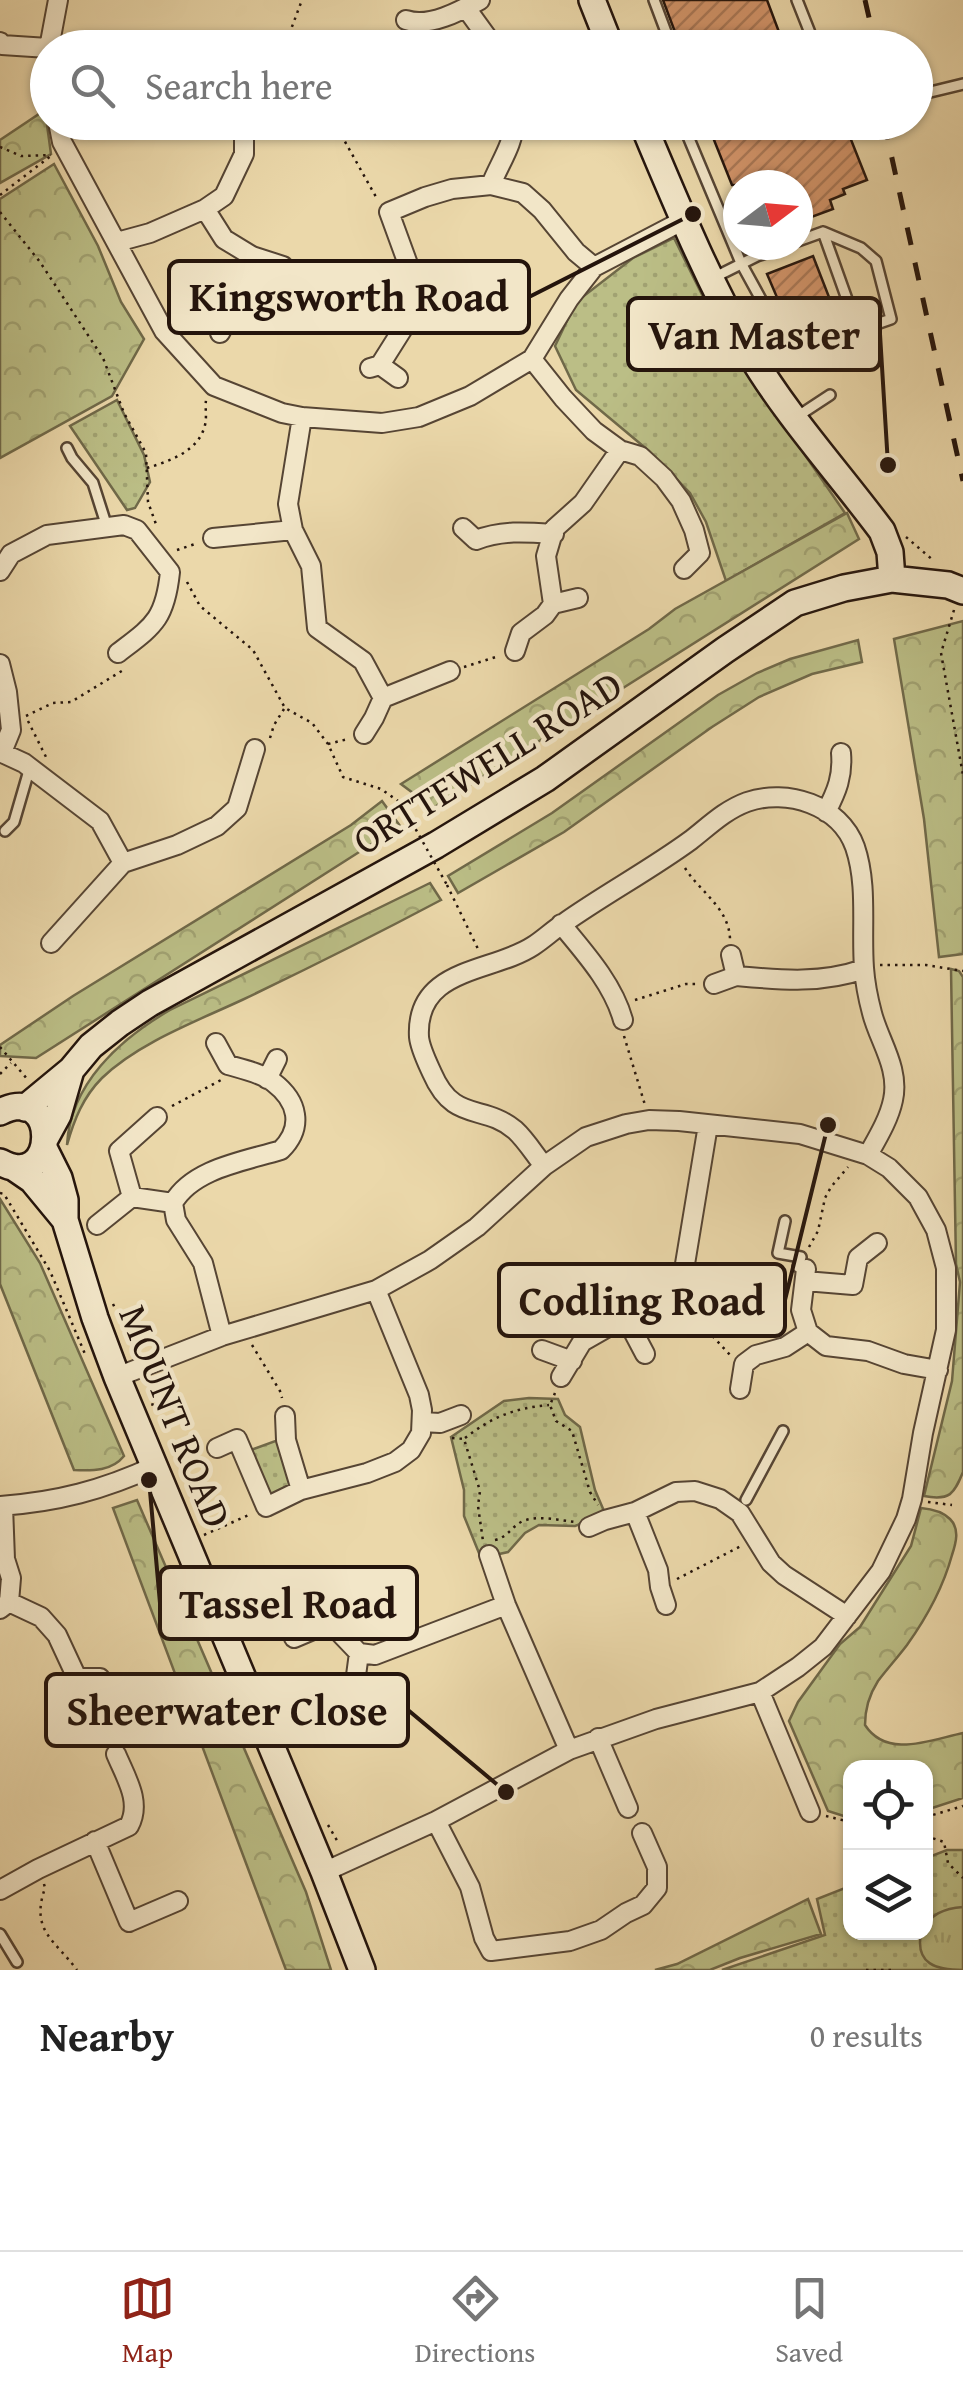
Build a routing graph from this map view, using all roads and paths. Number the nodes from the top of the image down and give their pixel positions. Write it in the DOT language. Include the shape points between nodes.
graph roads {
  1 [pos="58,0"];
  2 [pos="302,0"];
  3 [pos="592,0"];
  4 [pos="654,0"];
  5 [pos="797,0"];
  6 [pos="473,4"];
  7 [pos="406,20"];
  8 [pos="52,30"];
  9 [pos="291,30"];
  10 [pos="486,30"];
  11 [pos="604,30"];
  12 [pos="665,30"];
  13 [pos="809,30"];
  14 [pos="0,42"];
  15 [pos="30,47"];
  16 [pos="963,84"];
  17 [pos="933,92"];
  18 [pos="55,140"];
  19 [pos="56,140"];
  20 [pos="58,140"];
  21 [pos="244,140"];
  22 [pos="344,140"];
  23 [pos="512,140"];
  24 [pos="650,140"];
  25 [pos="690,140"];
  26 [pos="0,147"];
  27 [pos="491,185"];
  28 [pos="0,195"];
  29 [pos="376,197"];
  30 [pos="206,209"];
  31 [pos="0,212"];
  32 [pos="389,212"];
  33 [pos="684,220"];
  34 [pos="8,222"];
  35 [pos="0,227"];
  36 [pos="823,232"];
  37 [pos="813,236"];
  38 [pos="117,242"];
  39 [pos="252,256"];
  40 [pos="750,260"];
  41 [pos="742,263"];
  42 [pos="283,266"];
  43 [pos="594,267"];
  44 [pos="711,279"];
  45 [pos="420,297"];
  46 [pos="234,307"];
  47 [pos="462,309"];
  48 [pos="266,317"];
  49 [pos="858,330"];
  50 [pos="220,333"];
  51 [pos="532,359"];
  52 [pos="208,378"];
  53 [pos="398,378"];
  54 [pos="830,395"];
  55 [pos="302,417"];
  56 [pos="795,418"];
  57 [pos="67,448"];
  58 [pos="620,450"];
  59 [pos="147,468"];
  60 [pos="107,527"];
  61 [pos="464,528"];
  62 [pos="293,530"];
  63 [pos="882,531"];
  64 [pos="554,534"];
  65 [pos="160,535"];
  66 [pos="213,538"];
  67 [pos="171,552"];
  68 [pos="942,568"];
  69 [pos="684,569"];
  70 [pos="0,570"];
  71 [pos="892,579"];
  72 [pos="186,581"];
  73 [pos="578,598"];
  74 [pos="958,600"];
  75 [pos="553,604"];
  76 [pos="515,650"];
  77 [pos="117,658"];
  78 [pos="0,664"];
  79 [pos="450,671"];
  80 [pos="383,698"];
  81 [pos="285,708"];
  82 [pos="364,734"];
  83 [pos="328,744"];
  84 [pos="254,750"];
  85 [pos="1,752"];
  86 [pos="841,753"];
  87 [pos="48,762"];
  88 [pos="30,767"];
  89 [pos="963,775"];
  90 [pos="826,812"];
  91 [pos="4,831"];
  92 [pos="674,851"];
  93 [pos="123,862"];
  94 [pos="561,924"];
  95 [pos="48,945"];
  96 [pos="731,956"];
  97 [pos="487,966"];
  98 [pos="864,969"];
  99 [pos="963,971"];
  100 [pos="736,976"];
  101 [pos="714,984"];
  102 [pos="621,1013"];
  103 [pos="216,1043"];
  104 [pos="0,1047"];
  105 [pos="278,1059"];
  106 [pos="12,1062"];
  107 [pos="72,1070"];
  108 [pos="242,1070"];
  109 [pos="0,1074"];
  110 [pos="267,1079"];
  111 [pos="15,1101"];
  112 [pos="158,1116"];
  113 [pos="650,1120"];
  114 [pos="708,1125"];
  115 [pos="46,1142"];
  116 [pos="868,1155"];
  117 [pos="5,1165"];
  118 [pos="544,1166"];
  119 [pos="132,1196"];
  120 [pos="173,1203"];
  121 [pos="65,1220"];
  122 [pos="785,1221"];
  123 [pos="97,1225"];
  124 [pos="876,1244"];
  125 [pos="806,1275"];
  126 [pos="668,1289"];
  127 [pos="376,1290"];
  128 [pos="626,1318"];
  129 [pos="246,1329"];
  130 [pos="808,1332"];
  131 [pos="222,1336"];
  132 [pos="542,1350"];
  133 [pos="645,1354"];
  134 [pos="731,1356"];
  135 [pos="566,1369"];
  136 [pos="938,1370"];
  137 [pos="117,1377"];
  138 [pos="740,1389"];
  139 [pos="550,1405"];
  140 [pos="462,1415"];
  141 [pos="285,1416"];
  142 [pos="421,1428"];
  143 [pos="783,1430"];
  144 [pos="464,1439"];
  145 [pos="217,1448"];
  146 [pos="155,1466"];
  147 [pos="301,1490"];
  148 [pos="912,1499"];
  149 [pos="952,1505"];
  150 [pos="1,1506"];
  151 [pos="266,1507"];
  152 [pos="743,1507"];
  153 [pos="635,1512"];
  154 [pos="590,1523"];
  155 [pos="756,1538"];
  156 [pos="186,1542"];
  157 [pos="490,1555"];
  158 [pos="344,1586"];
  159 [pos="663,1596"];
  160 [pos="5,1605"];
  161 [pos="506,1605"];
  162 [pos="847,1616"];
  163 [pos="294,1638"];
  164 [pos="354,1647"];
  165 [pos="77,1678"];
  166 [pos="100,1678"];
  167 [pos="355,1683"];
  168 [pos="760,1692"];
  169 [pos="64,1696"];
  170 [pos="326,1704"];
  171 [pos="380,1713"];
  172 [pos="598,1738"];
  173 [pos="569,1750"];
  174 [pos="116,1754"];
  175 [pos="963,1806"];
  176 [pos="628,1808"];
  177 [pos="810,1812"];
  178 [pos="933,1815"];
  179 [pos="843,1820"];
  180 [pos="436,1821"];
  181 [pos="642,1833"];
  182 [pos="933,1838"];
  183 [pos="95,1841"];
  184 [pos="38,1869"];
  185 [pos="324,1872"];
  186 [pos="963,1878"];
  187 [pos="0,1890"];
  188 [pos="178,1902"];
  189 [pos="0,1934"];
  190 [pos="488,1960"];
  191 [pos="17,1962"];
  192 [pos="76,1970"];
  193 [pos="362,1970"];
  194 [pos="866,1970"];
  195 [pos="892,1970"];
  1 -- 8 [label="street"];
  2 -- 9 [label="path"];
  3 -- 11 [label="street"];
  4 -- 12 [label="lane"];
  5 -- 13 [label="lane"];
  6 -- 7 [label="street" via="419,24"];
  6 -- 10 [label="street"];
  14 -- 15 [label="street"];
  16 -- 17 [label="lane"];
  18 -- 26 [label="path" via="21,156"];
  19 -- 28 [label="path"];
  20 -- 38 [label="street"];
  21 -- 30 [label="street" via="224,196"];
  22 -- 29 [label="path"];
  23 -- 27 [label="street"];
  24 -- 33 [label="street"];
  25 -- 41 [label="lane"];
  27 -- 32 [label="street" via="452,189"];
  27 -- 43 [label="street" via="523,192"];
  29 -- 32 [label="street"];
  30 -- 38 [label="street"];
  30 -- 39 [label="street" via="224,239"];
  31 -- 34 [label="path"];
  32 -- 45 [label="street"];
  33 -- 43 [label="street"];
  33 -- 44 [label="street"];
  34 -- 35 [label="path"];
  34 -- 59 [label="path" via="102,358"];
  36 -- 37 [label="lane"];
  36 -- 49 [label="lane"];
  36 -- 49 [label="lane" via="876,261 891,319"];
  38 -- 52 [label="street" via="164,331"];
  39 -- 42 [label="street"];
  39 -- 46 [label="street"];
  40 -- 41 [label="lane"];
  41 -- 44 [label="lane"];
  41 -- 49 [label="lane" via="791,354"];
  43 -- 51 [label="street"];
  44 -- 56 [label="street" via="750,354"];
  45 -- 47 [label="street"];
  45 -- 53 [label="street" via="375,366"];
  46 -- 48 [label="street"];
  46 -- 50 [label="street"];
  51 -- 55 [label="street" via="418,418 382,423"];
  51 -- 58 [label="street" via="594,431"];
  52 -- 55 [label="street" via="214,386"];
  52 -- 59 [label="path" via="205,426 193,448"];
  54 -- 56 [label="lane"];
  55 -- 62 [label="street" via="288,504"];
  56 -- 63 [label="street"];
  57 -- 60 [label="lane" via="93,484"];
  58 -- 64 [label="street"];
  58 -- 69 [label="street" via="640,456 681,501 700,553"];
  59 -- 65 [label="path" via="148,502"];
  60 -- 70 [label="street" via="47,536 11,554"];
  60 -- 77 [label="street" via="137,530 170,572 156,624"];
  61 -- 64 [label="street" via="476,540 513,532"];
  62 -- 66 [label="street"];
  62 -- 80 [label="street" via="311,566 318,628 363,660"];
  63 -- 68 [label="path" via="900,532"];
  63 -- 71 [label="street"];
  64 -- 75 [label="street" via="546,556"];
  66 -- 67 [label="path"];
  71 -- 74 [label="street, ORTTEWELL ROAD" via="948,585"];
  71 -- 107 [label="street, ORTTEWELL ROAD" via="796,603 544,779 120,1023"];
  72 -- 81 [label="path" via="200,606 253,650"];
  73 -- 75 [label="street"];
  74 -- 89 [label="path" via="940,653"];
  75 -- 76 [label="street" via="522,633"];
  76 -- 79 [label="path"];
  77 -- 87 [label="path" via="72,702 26,716"];
  78 -- 85 [label="street" via="11,730"];
  79 -- 80 [label="street"];
  80 -- 82 [label="street"];
  81 -- 83 [label="path" via="312,722"];
  81 -- 84 [label="path" via="267,746"];
  82 -- 83 [label="path"];
  83 -- 97 [label="path, bridge" via="342,777 382,789 401,804"];
  84 -- 93 [label="street" via="238,769 237,808 217,826"];
  85 -- 88 [label="street"];
  86 -- 90 [label="street" via="838,790"];
  88 -- 91 [label="lane" via="14,822"];
  88 -- 93 [label="street" via="100,821"];
  90 -- 92 [label="street" via="790,797 745,802"];
  90 -- 98 [label="street" via="854,843 862,873"];
  92 -- 94 [label="street"];
  92 -- 96 [label="path" via="724,914"];
  93 -- 95 [label="street"];
  94 -- 97 [label="street" via="532,947"];
  94 -- 102 [label="street"];
  96 -- 100 [label="street"];
  97 -- 118 [label="street" via="445,981 430,996 419,1039 438,1088 452,1103 516,1131"];
  98 -- 99 [label="path" via="885,964"];
  98 -- 100 [label="street" via="838,978"];
  98 -- 116 [label="street" via="894,1097"];
  100 -- 101 [label="street"];
  101 -- 102 [label="path" via="686,984"];
  102 -- 113 [label="path"];
  103 -- 108 [label="street" via="228,1065"];
  104 -- 106 [label="path"];
  105 -- 110 [label="street"];
  106 -- 109 [label="path"];
  106 -- 111 [label="path"];
  107 -- 111 [label="street, ORTTEWELL ROAD"];
  107 -- 115 [label="street, ORTTEWELL ROAD"];
  108 -- 110 [label="street"];
  108 -- 112 [label="path"];
  110 -- 120 [label="street" via="295,1114 290,1142 211,1172"];
  111 -- 115 [label="street, MOUNT ROAD" via="41,1119"];
  112 -- 119 [label="street" via="119,1151"];
  113 -- 114 [label="street"];
  113 -- 118 [label="street" via="586,1136"];
  114 -- 116 [label="street" via="800,1134"];
  114 -- 126 [label="street" via="684,1270"];
  115 -- 117 [label="street" via="32,1163"];
  115 -- 121 [label="street, MOUNT ROAD"];
  116 -- 125 [label="path" via="830,1187 809,1244"];
  116 -- 136 [label="street" via="918,1196 936,1230 946,1268"];
  117 -- 121 [label="street, MOUNT ROAD" via="32,1180"];
  118 -- 127 [label="street" via="477,1227"];
  119 -- 120 [label="street"];
  119 -- 123 [label="street"];
  120 -- 131 [label="street" via="203,1263"];
  121 -- 137 [label="street, MOUNT ROAD"];
  122 -- 125 [label="lane" via="778,1252 801,1256 798,1268"];
  124 -- 125 [label="street" via="858,1258 853,1285"];
  125 -- 130 [label="street" via="802,1310"];
  126 -- 128 [label="street"];
  126 -- 134 [label="path"];
  127 -- 129 [label="street"];
  127 -- 142 [label="street" via="419,1395"];
  128 -- 133 [label="street"];
  128 -- 135 [label="street" via="582,1342"];
  129 -- 131 [label="street"];
  129 -- 141 [label="path" via="280,1391"];
  130 -- 136 [label="street" via="826,1346"];
  130 -- 138 [label="street" via="744,1364"];
  131 -- 137 [label="street"];
  132 -- 135 [label="street"];
  135 -- 139 [label="path"];
  136 -- 148 [label="street"];
  137 -- 146 [label="street, MOUNT ROAD"];
  139 -- 144 [label="path" via="502,1415"];
  139 -- 154 [label="path" via="556,1421 572,1432 590,1492"];
  140 -- 142 [label="street"];
  141 -- 147 [label="street"];
  142 -- 144 [label="path"];
  142 -- 147 [label="street" via="411,1450 395,1462"];
  143 -- 152 [label="lane"];
  144 -- 154 [label="path" via="480,1491 483,1542 540,1518"];
  145 -- 151 [label="street" via="237,1439"];
  146 -- 150 [label="street" via="100,1490"];
  146 -- 156 [label="street, MOUNT ROAD"];
  147 -- 151 [label="street"];
  148 -- 149 [label="path"];
  148 -- 162 [label="street" via="881,1571"];
  150 -- 160 [label="street" via="11,1578"];
  151 -- 156 [label="path"];
  152 -- 153 [label="street" via="696,1491 676,1492"];
  152 -- 155 [label="street"];
  153 -- 154 [label="street"];
  153 -- 159 [label="street"];
  155 -- 159 [label="path"];
  155 -- 162 [label="street" via="784,1575"];
  156 -- 185 [label="street, MOUNT ROAD"];
  157 -- 161 [label="street"];
  158 -- 164 [label="street"];
  160 -- 165 [label="street" via="41,1616"];
  161 -- 164 [label="street" via="375,1655"];
  161 -- 173 [label="street"];
  162 -- 168 [label="street" via="823,1647"];
  163 -- 164 [label="street" via="320,1628 337,1630"];
  164 -- 167 [label="street"];
  165 -- 166 [label="street"];
  165 -- 169 [label="street"];
  167 -- 170 [label="street"];
  167 -- 171 [label="street"];
  168 -- 172 [label="street"];
  168 -- 177 [label="street"];
  172 -- 173 [label="street"];
  172 -- 176 [label="street"];
  173 -- 180 [label="street"];
  174 -- 183 [label="street" via="135,1815 128,1826"];
  175 -- 178 [label="path"];
  177 -- 179 [label="path"];
  180 -- 185 [label="street"];
  180 -- 190 [label="street" via="470,1887"];
  181 -- 190 [label="street" via="657,1867 657,1888 643,1905 570,1942"];
  182 -- 186 [label="path" via="944,1842 948,1863"];
  183 -- 184 [label="street"];
  183 -- 188 [label="street" via="130,1922"];
  184 -- 187 [label="street"];
  184 -- 192 [label="path" via="46,1888 40,1904 46,1934"];
  185 -- 193 [label="street, MOUNT ROAD"];
  189 -- 191 [label="lane"];
  194 -- 195 [label="path"];
}
